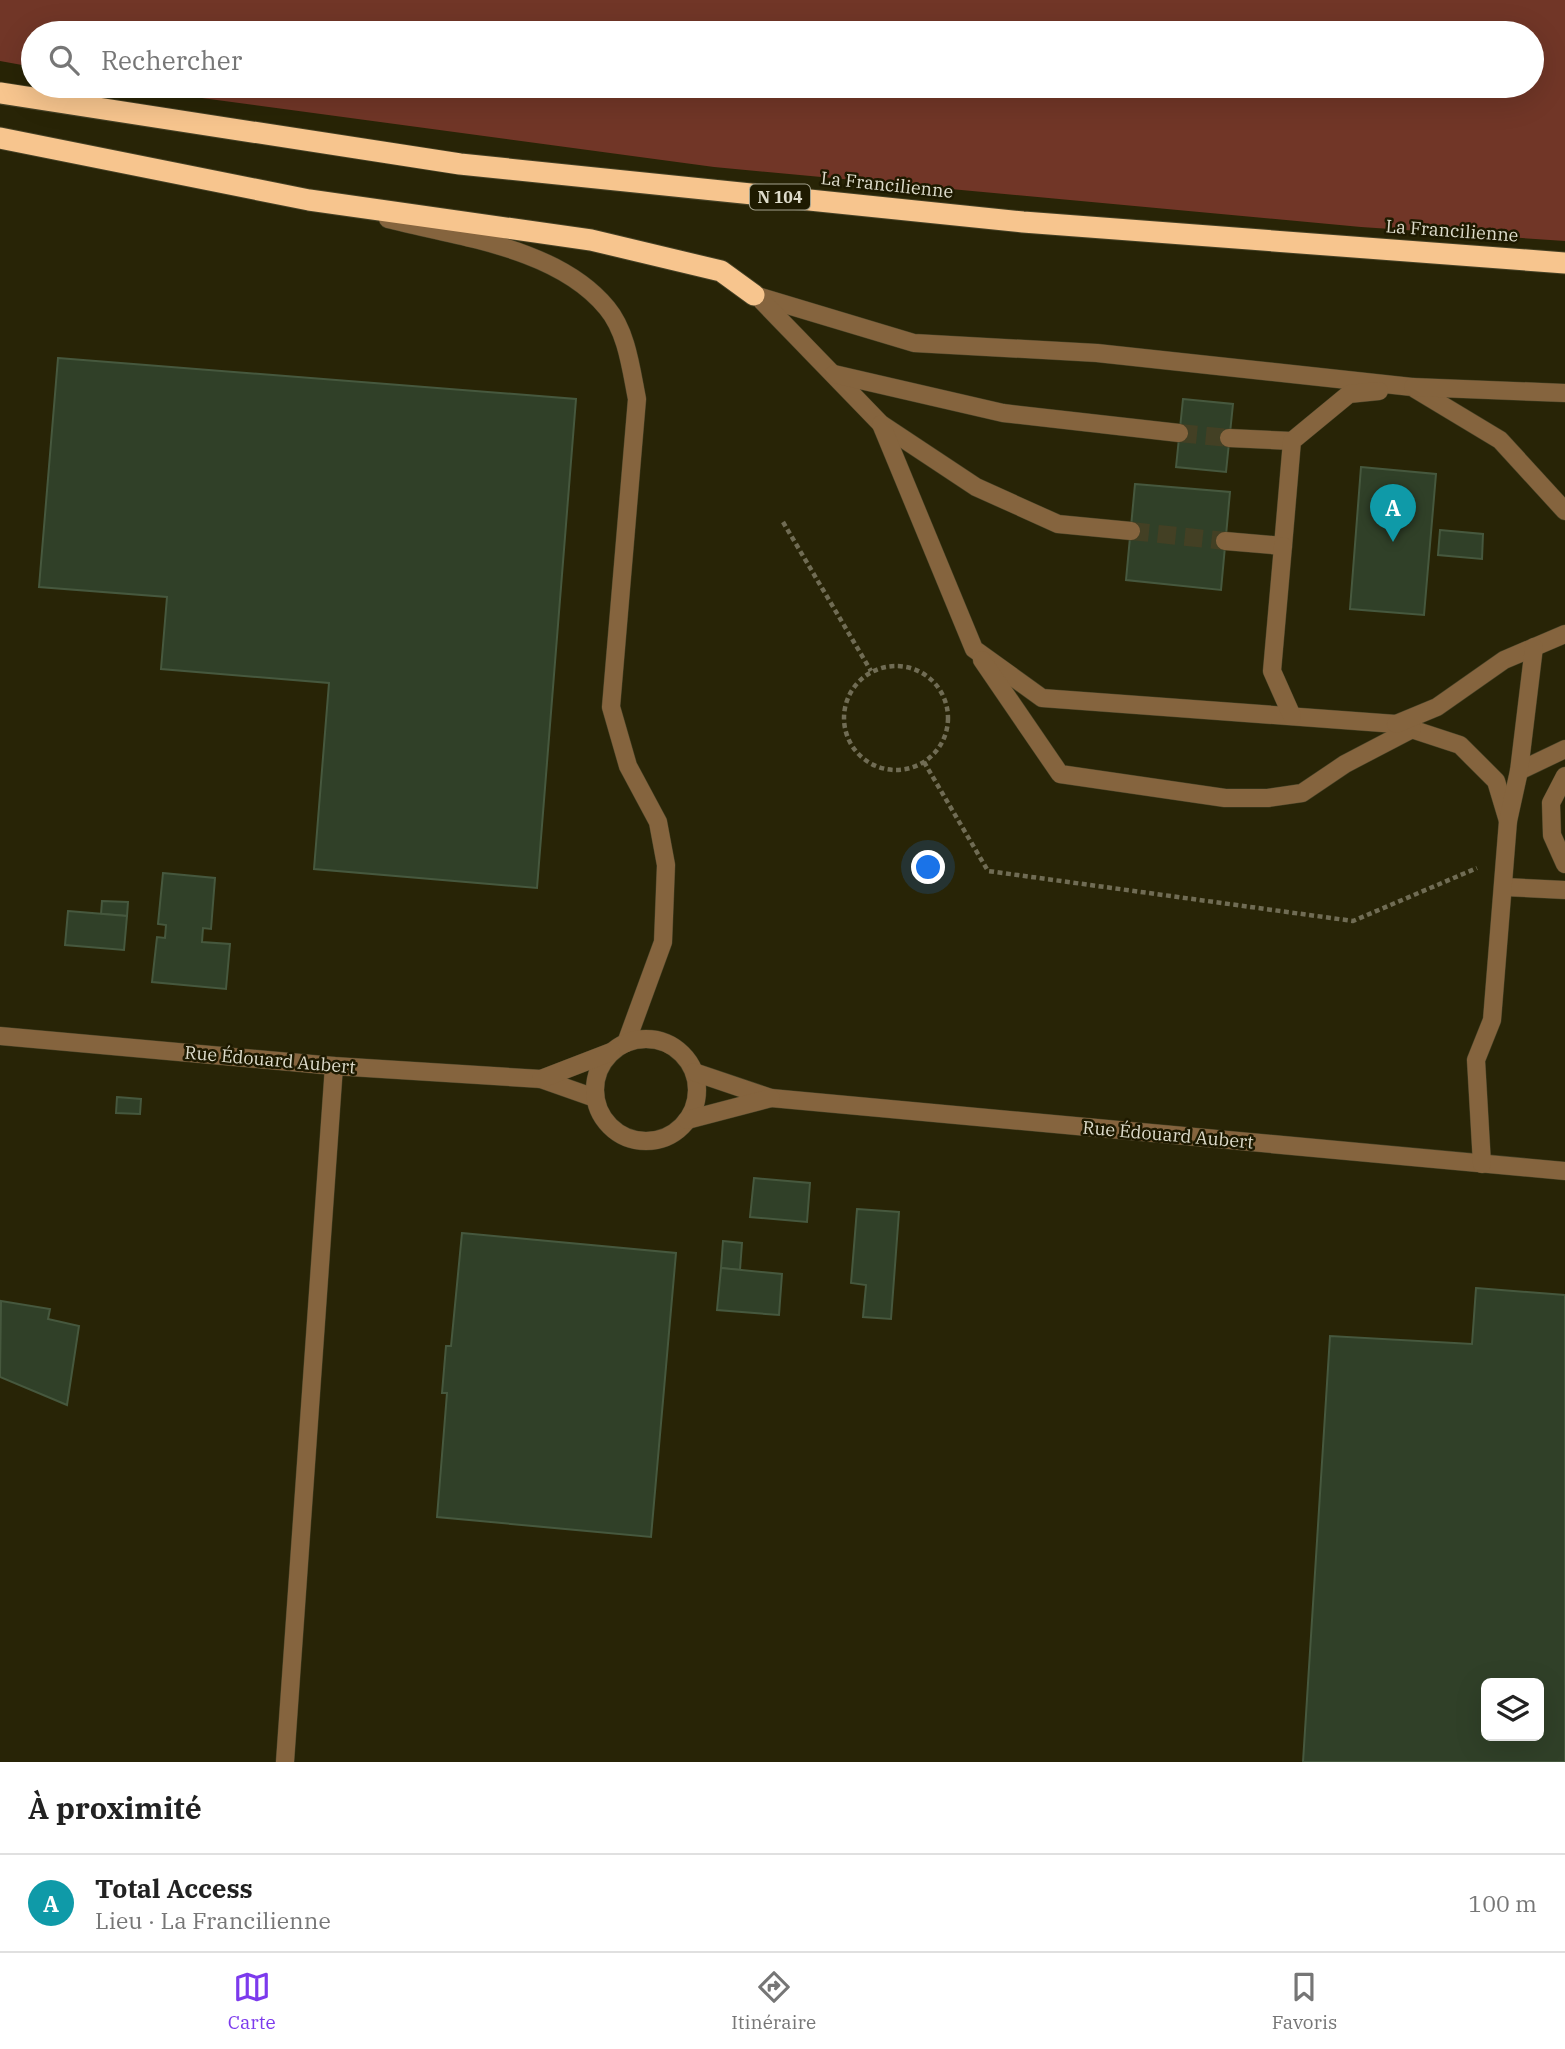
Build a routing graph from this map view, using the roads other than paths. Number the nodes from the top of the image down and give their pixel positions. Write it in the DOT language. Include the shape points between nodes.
graph roads {
  1 [pos="0,93"];
  2 [pos="21,96"];
  3 [pos="33,98"];
  4 [pos="0,138"];
  5 [pos="310,200"];
  6 [pos="1565,263"];
  7 [pos="754,295"];
  8 [pos="834,374"];
  9 [pos="1412,387"];
  10 [pos="1565,393"];
  11 [pos="881,424"];
  12 [pos="1179,433"];
  13 [pos="1229,438"];
  14 [pos="1292,441"];
  15 [pos="1565,511"];
  16 [pos="1130,531"];
  17 [pos="1226,541"];
  18 [pos="1283,546"];
  19 [pos="1565,634"];
  20 [pos="1534,647"];
  21 [pos="974,649"];
  22 [pos="1292,716"];
  23 [pos="1404,726"];
  24 [pos="1565,749"];
  25 [pos="1519,771"];
  26 [pos="1565,776"];
  27 [pos="1508,821"];
  28 [pos="1565,864"];
  29 [pos="1504,887"];
  30 [pos="1565,890"];
  31 [pos="0,1036"];
  32 [pos="619,1047"];
  33 [pos="334,1066"];
  34 [pos="694,1072"];
  35 [pos="541,1079"];
  36 [pos="595,1098"];
  37 [pos="771,1098"];
  38 [pos="687,1120"];
  39 [pos="1482,1164"];
  40 [pos="1565,1171"];
  41 [pos="285,1762"];
  1 -- 2 [label="highway, La Francilienne / N 104"];
  3 -- 6 [label="highway, La Francilienne / N 104" via="474,165 1023,222"];
  4 -- 5 [label="highway"];
  5 -- 7 [label="highway" via="591,240 722,271"];
  5 -- 32 [label="street" via="528,255 570,274 608,309 629,354 637,399 611,707 628,766 658,822 666,865 663,942"];
  7 -- 8 [label="street"];
  7 -- 9 [label="street" via="914,343 1097,354"];
  8 -- 11 [label="street"];
  8 -- 12 [label="street" via="1003,413"];
  9 -- 10 [label="street"];
  9 -- 14 [label="street" via="1349,394"];
  9 -- 15 [label="street" via="1500,440"];
  11 -- 16 [label="street" via="976,487 1058,524"];
  11 -- 21 [label="street"];
  13 -- 14 [label="street"];
  14 -- 18 [label="street"];
  17 -- 18 [label="street"];
  18 -- 22 [label="street" via="1272,671"];
  19 -- 20 [label="street"];
  20 -- 23 [label="street" via="1504,660"];
  20 -- 25 [label="street"];
  21 -- 22 [label="street" via="1042,698"];
  21 -- 23 [label="street" via="1060,774 1225,798 1302,793"];
  22 -- 23 [label="street"];
  23 -- 27 [label="street" via="1460,745 1496,781"];
  24 -- 25 [label="street"];
  25 -- 27 [label="street"];
  26 -- 28 [label="street" via="1551,803 1552,835"];
  27 -- 29 [label="street"];
  29 -- 30 [label="street"];
  29 -- 39 [label="street" via="1492,1020 1476,1060"];
  31 -- 33 [label="street, Rue Édouard Aubert"];
  32 -- 34 [label="street" via="650,1040 674,1046"];
  32 -- 35 [label="street, Rue Édouard Aubert"];
  32 -- 36 [label="street" via="595,1081"];
  33 -- 35 [label="street, Rue Édouard Aubert"];
  33 -- 41 [label="street"];
  34 -- 37 [label="street, Rue Édouard Aubert"];
  34 -- 38 [label="street" via="695,1105"];
  35 -- 36 [label="street, Rue Édouard Aubert"];
  36 -- 38 [label="street" via="611,1128 642,1141 675,1132"];
  37 -- 38 [label="street, Rue Édouard Aubert"];
  37 -- 39 [label="street, Rue Édouard Aubert"];
  39 -- 40 [label="street, Rue Édouard Aubert"];
}
